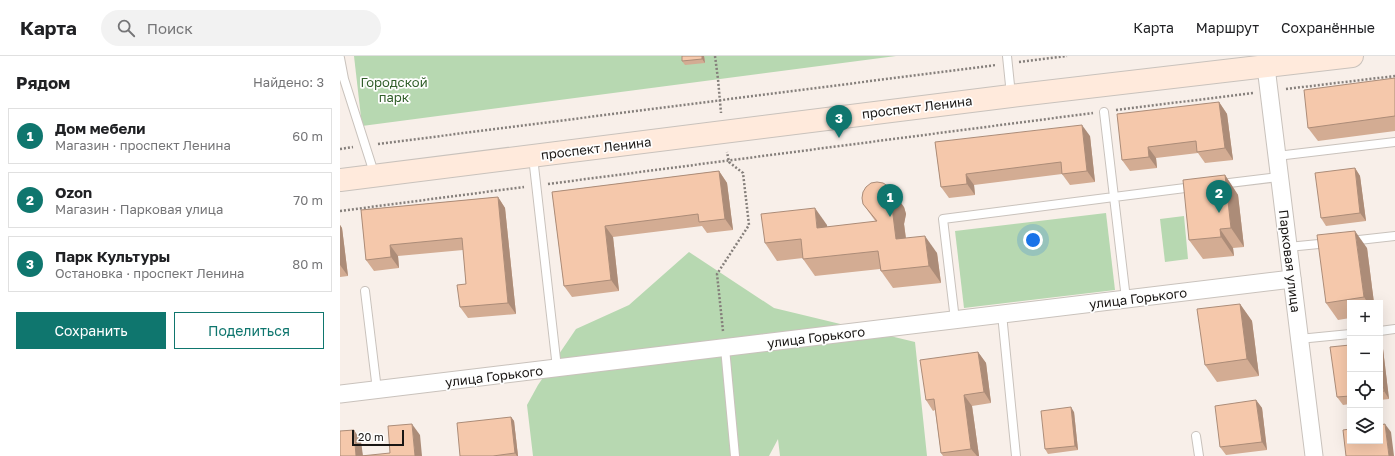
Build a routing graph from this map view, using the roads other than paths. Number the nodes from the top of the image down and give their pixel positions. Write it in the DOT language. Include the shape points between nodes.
graph roads {
  1 [pos="1352,56"];
  2 [pos="340,58"];
  3 [pos="1007,60"];
  4 [pos="1266,67"];
  5 [pos="1011,96"];
  6 [pos="1104,112"];
  7 [pos="1395,142"];
  8 [pos="532,156"];
  9 [pos="1277,156"];
  10 [pos="375,176"];
  11 [pos="1279,177"];
  12 [pos="340,180"];
  13 [pos="1216,185"];
  14 [pos="1200,187"];
  15 [pos="1114,197"];
  16 [pos="1395,236"];
  17 [pos="1288,247"];
  18 [pos="1292,279"];
  19 [pos="365,291"];
  20 [pos="1126,299"];
  21 [pos="1002,314"];
  22 [pos="955,320"];
  23 [pos="1395,329"];
  24 [pos="1383,331"];
  25 [pos="1347,334"];
  26 [pos="1300,339"];
  27 [pos="725,348"];
  28 [pos="557,368"];
  29 [pos="377,390"];
  30 [pos="340,394"];
  31 [pos="1196,436"];
  32 [pos="735,456"];
  33 [pos="1016,456"];
  34 [pos="1199,456"];
  35 [pos="1314,456"];
  1 -- 4 [label="main road, проспект Ленина"];
  2 -- 10 [label="lane"];
  3 -- 5 [label="lane"];
  4 -- 5 [label="main road, проспект Ленина"];
  4 -- 9 [label="street, Парковая улица"];
  5 -- 8 [label="main road, проспект Ленина"];
  6 -- 15 [label="lane"];
  7 -- 9 [label="lane"];
  8 -- 10 [label="main road, проспект Ленина"];
  8 -- 28 [label="lane"];
  9 -- 11 [label="street, Парковая улица"];
  10 -- 12 [label="main road, проспект Ленина"];
  11 -- 13 [label="lane"];
  11 -- 17 [label="street, Парковая улица"];
  14 -- 15 [label="lane"];
  15 -- 20 [label="lane"];
  15 -- 22 [label="lane" via="943,218"];
  16 -- 17 [label="lane"];
  17 -- 18 [label="street, Парковая улица"];
  18 -- 20 [label="street, улица Горького"];
  18 -- 26 [label="street, Парковая улица"];
  19 -- 29 [label="lane"];
  20 -- 21 [label="street, улица Горького"];
  21 -- 22 [label="street, улица Горького"];
  21 -- 33 [label="lane"];
  22 -- 27 [label="street, улица Горького"];
  23 -- 24 [label="lane"];
  25 -- 26 [label="lane"];
  26 -- 35 [label="street, Парковая улица"];
  27 -- 28 [label="street, улица Горького"];
  27 -- 32 [label="lane"];
  28 -- 29 [label="street, улица Горького"];
  29 -- 30 [label="street, улица Горького"];
  31 -- 34 [label="lane"];
}
